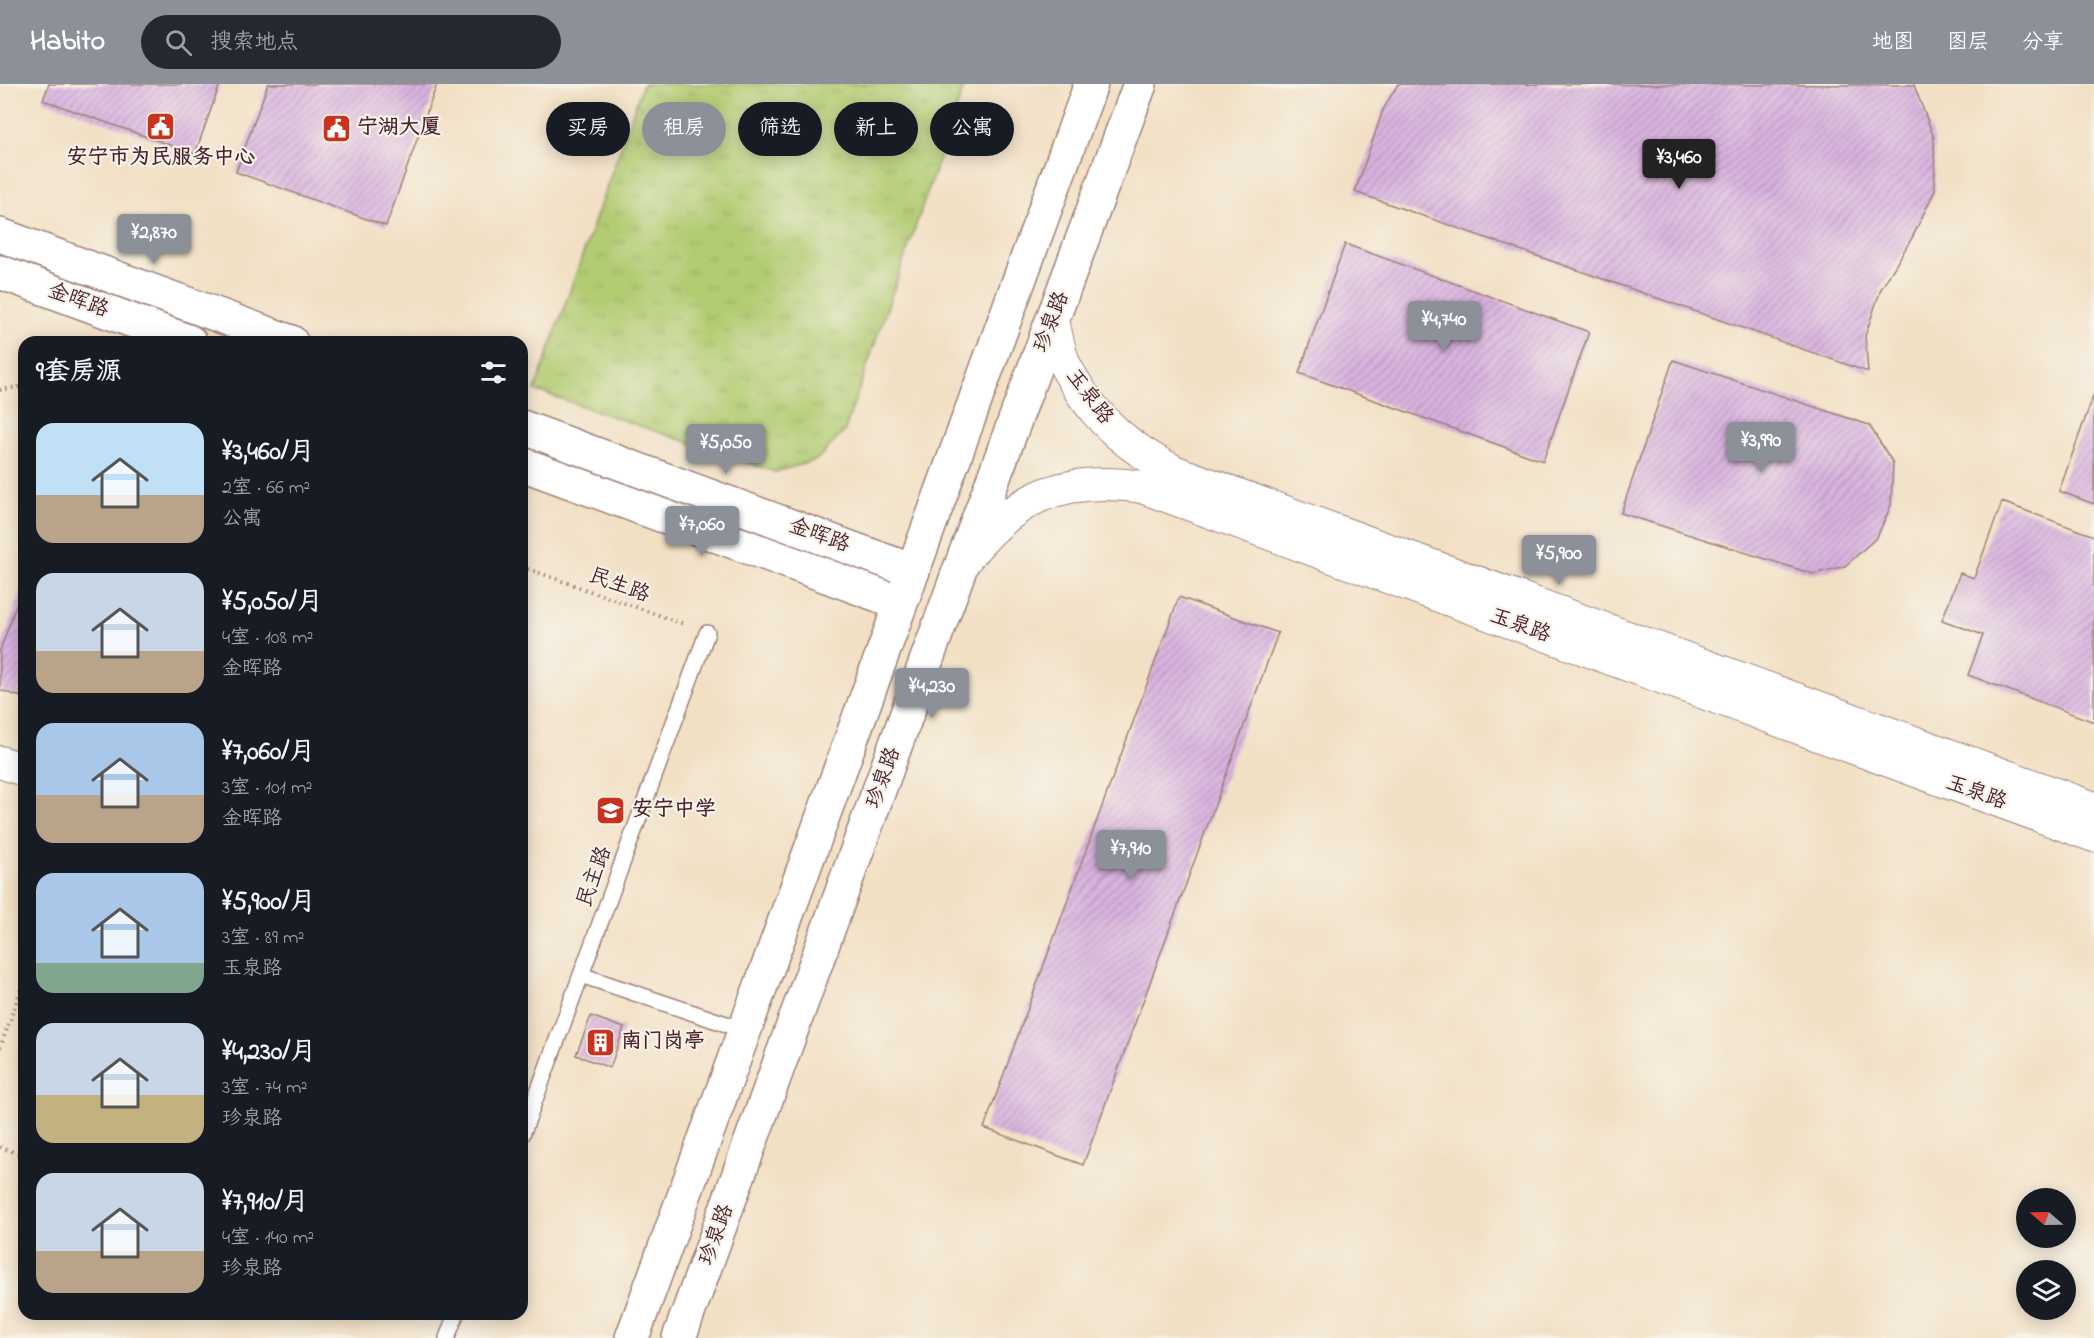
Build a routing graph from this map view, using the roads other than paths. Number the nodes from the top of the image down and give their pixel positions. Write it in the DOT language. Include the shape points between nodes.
graph roads {
  1 [pos="1091,84"];
  2 [pos="1140,84"];
  3 [pos="0,235"];
  4 [pos="0,272"];
  5 [pos="1053,320"];
  6 [pos="174,336"];
  7 [pos="275,336"];
  8 [pos="528,429"];
  9 [pos="528,466"];
  10 [pos="962,563"];
  11 [pos="913,571"];
  12 [pos="900,603"];
  13 [pos="707,633"];
  14 [pos="0,762"];
  15 [pos="18,768"];
  16 [pos="2094,808"];
  17 [pos="2094,836"];
  18 [pos="581,975"];
  19 [pos="744,1030"];
  20 [pos="528,1119"];
  21 [pos="454,1320"];
  22 [pos="447,1338"];
  23 [pos="632,1338"];
  24 [pos="679,1338"];
  1 -- 11 [label="main road"];
  2 -- 5 [label="main road, 珍泉路"];
  3 -- 7 [label="main road, 金晖路"];
  4 -- 6 [label="main road, 金晖路"];
  5 -- 10 [label="main road, 珍泉路"];
  5 -- 16 [label="street, 玉泉路" via="1063,362 1103,420 1148,458 1176,472"];
  8 -- 11 [label="main road, 金晖路"];
  9 -- 12 [label="main road, 金晖路"];
  10 -- 17 [label="street, 玉泉路" via="983,536 1026,502 1074,485 1142,487"];
  10 -- 24 [label="main road, 珍泉路"];
  11 -- 12 [label="main road"];
  12 -- 19 [label="main road"];
  13 -- 18 [label="lane, 民主路"];
  14 -- 15 [label="street"];
  18 -- 19 [label="lane"];
  18 -- 20 [label="lane, 民主路"];
  19 -- 23 [label="main road"];
  21 -- 22 [label="lane"];
}
